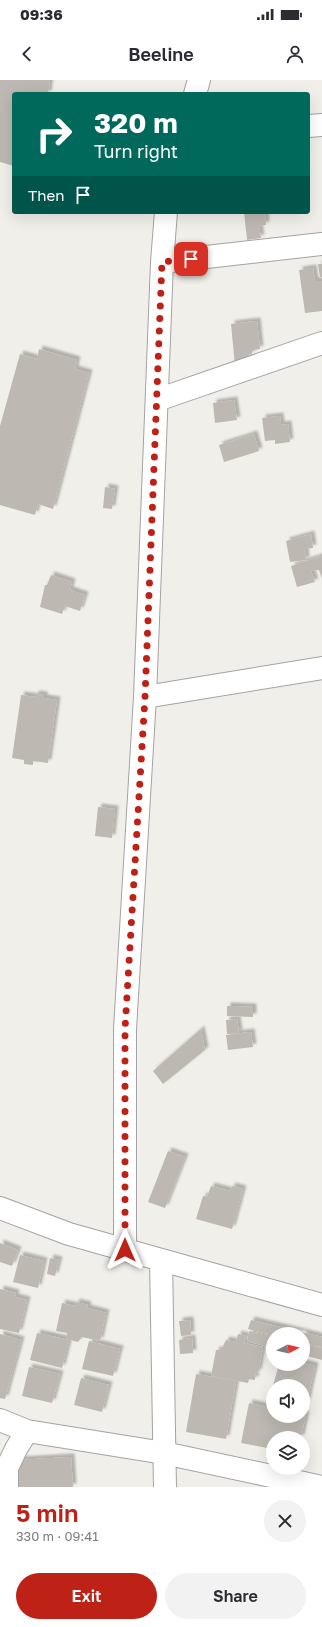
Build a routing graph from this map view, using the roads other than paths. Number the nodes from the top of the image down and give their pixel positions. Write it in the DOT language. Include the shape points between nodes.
graph roads {
  1 [pos="199,80"];
  2 [pos="196,92"];
  3 [pos="322,125"];
  4 [pos="310,126"];
  5 [pos="166,214"];
  6 [pos="322,244"];
  7 [pos="162,262"];
  8 [pos="322,343"];
  9 [pos="157,400"];
  10 [pos="322,668"];
  11 [pos="145,697"];
  12 [pos="0,1208"];
  13 [pos="125,1250"];
  14 [pos="161,1260"];
  15 [pos="322,1305"];
  16 [pos="0,1420"];
  17 [pos="27,1431"];
  18 [pos="164,1453"];
  19 [pos="7,1487"];
  20 [pos="165,1487"];
  21 [pos="322,1487"];
  1 -- 2 [label="street"];
  3 -- 4 [label="street"];
  5 -- 7 [label="street"];
  6 -- 7 [label="street"];
  7 -- 9 [label="street"];
  8 -- 9 [label="street"];
  9 -- 11 [label="street"];
  10 -- 11 [label="street"];
  11 -- 13 [label="street" via="125,1029"];
  12 -- 13 [label="street" via="69,1234"];
  13 -- 14 [label="street"];
  14 -- 15 [label="street"];
  14 -- 18 [label="street"];
  16 -- 17 [label="street"];
  17 -- 18 [label="street"];
  17 -- 19 [label="street" via="8,1468"];
  18 -- 20 [label="street"];
  18 -- 21 [label="street"];
}
